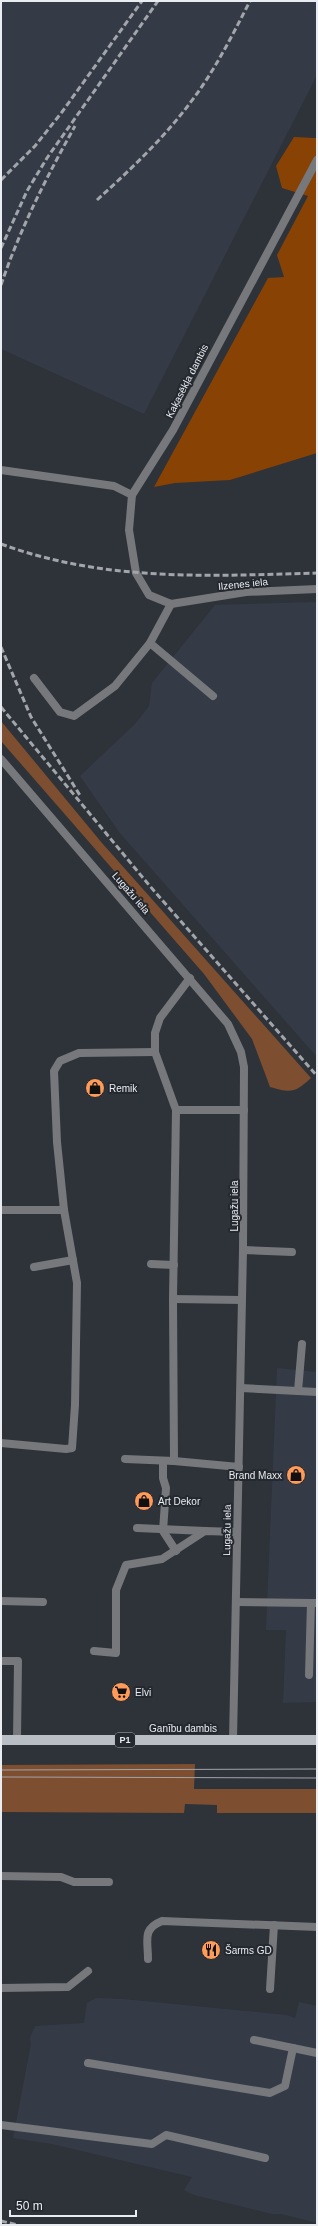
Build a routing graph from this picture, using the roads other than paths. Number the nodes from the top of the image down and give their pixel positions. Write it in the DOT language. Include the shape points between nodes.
graph roads {
  1 [pos="317,160"];
  2 [pos="1,470"];
  3 [pos="132,495"];
  4 [pos="317,590"];
  5 [pos="171,604"];
  6 [pos="150,643"];
  7 [pos="34,678"];
  8 [pos="213,696"];
  9 [pos="1,759"];
  10 [pos="190,978"];
  11 [pos="155,1052"];
  12 [pos="176,1110"];
  13 [pos="244,1110"];
  14 [pos="1,1210"];
  15 [pos="64,1210"];
  16 [pos="243,1250"];
  17 [pos="292,1252"];
  18 [pos="73,1260"];
  19 [pos="151,1264"];
  20 [pos="174,1265"];
  21 [pos="34,1267"];
  22 [pos="173,1299"];
  23 [pos="242,1300"];
  24 [pos="302,1344"];
  25 [pos="241,1388"];
  26 [pos="298,1391"];
  27 [pos="317,1392"];
  28 [pos="1,1443"];
  29 [pos="125,1459"];
  30 [pos="163,1461"];
  31 [pos="174,1461"];
  32 [pos="239,1467"];
  33 [pos="137,1528"];
  34 [pos="163,1531"];
  35 [pos="204,1531"];
  36 [pos="237,1532"];
  37 [pos="176,1551"];
  38 [pos="1,1601"];
  39 [pos="43,1602"];
  40 [pos="236,1602"];
  41 [pos="314,1603"];
  42 [pos="94,1651"];
  43 [pos="1,1661"];
  44 [pos="309,1675"];
  45 [pos="17,1739"];
  46 [pos="1,1740"];
  47 [pos="233,1740"];
  48 [pos="317,1740"];
  49 [pos="1,1876"];
  50 [pos="109,1882"];
  51 [pos="274,1925"];
  52 [pos="317,1927"];
  53 [pos="148,1959"];
  54 [pos="88,1971"];
  55 [pos="1,1988"];
  56 [pos="270,1989"];
  57 [pos="254,2040"];
  58 [pos="293,2048"];
  59 [pos="317,2053"];
  60 [pos="88,2063"];
  61 [pos="1,2125"];
  62 [pos="266,2158"];
  1 -- 3 [label="street, Kaķasēkļa dambis" via="173,430"];
  2 -- 3 [label="street" via="114,486"];
  3 -- 5 [label="street, Kaķasēkļa dambis" via="129,530 136,573 149,595"];
  4 -- 5 [label="street, Ilzenes iela" via="246,592"];
  5 -- 6 [label="street"];
  6 -- 7 [label="street" via="115,686 74,716 60,712"];
  6 -- 8 [label="street"];
  9 -- 10 [label="street, Lugažu iela"];
  10 -- 11 [label="street" via="160,1018 155,1033"];
  10 -- 13 [label="street, Lugažu iela" via="228,1024 241,1052 244,1067"];
  11 -- 12 [label="street"];
  11 -- 15 [label="street" via="79,1053 60,1061 54,1071 57,1142"];
  12 -- 13 [label="street"];
  12 -- 20 [label="street"];
  13 -- 16 [label="street, Lugažu iela"];
  14 -- 15 [label="street"];
  15 -- 18 [label="street"];
  16 -- 17 [label="street"];
  16 -- 23 [label="street, Lugažu iela"];
  18 -- 21 [label="street"];
  18 -- 28 [label="street" via="77,1283 72,1448 66,1450"];
  19 -- 20 [label="street"];
  20 -- 22 [label="street"];
  22 -- 23 [label="street"];
  22 -- 31 [label="street"];
  23 -- 25 [label="street, Lugažu iela"];
  24 -- 26 [label="street"];
  25 -- 26 [label="street"];
  25 -- 32 [label="street, Lugažu iela"];
  26 -- 27 [label="street"];
  29 -- 30 [label="street"];
  30 -- 31 [label="street"];
  30 -- 34 [label="street" via="166,1488"];
  31 -- 32 [label="street"];
  32 -- 36 [label="street, Lugažu iela"];
  33 -- 34 [label="street"];
  34 -- 35 [label="street"];
  34 -- 37 [label="street"];
  35 -- 36 [label="street"];
  35 -- 37 [label="street"];
  36 -- 40 [label="street, Lugažu iela"];
  37 -- 42 [label="street" via="162,1559 126,1564 116,1590 116,1652"];
  38 -- 39 [label="street"];
  40 -- 41 [label="street"];
  40 -- 47 [label="street, Lugažu iela"];
  41 -- 44 [label="street"];
  43 -- 45 [label="street" via="18,1661"];
  45 -- 46 [label="main road, Ganību dambis / P1"];
  45 -- 47 [label="main road, Ganību dambis / P1"];
  47 -- 48 [label="main road, Ganību dambis / P1"];
  49 -- 50 [label="street" via="61,1877 74,1882"];
  51 -- 52 [label="street"];
  51 -- 53 [label="street" via="162,1921 153,1924 147,1932"];
  51 -- 56 [label="street"];
  54 -- 55 [label="street" via="68,1987"];
  57 -- 58 [label="street"];
  58 -- 59 [label="street"];
  58 -- 60 [label="street" via="285,2086 270,2093"];
  61 -- 62 [label="street" via="152,2144 166,2135"];
}
